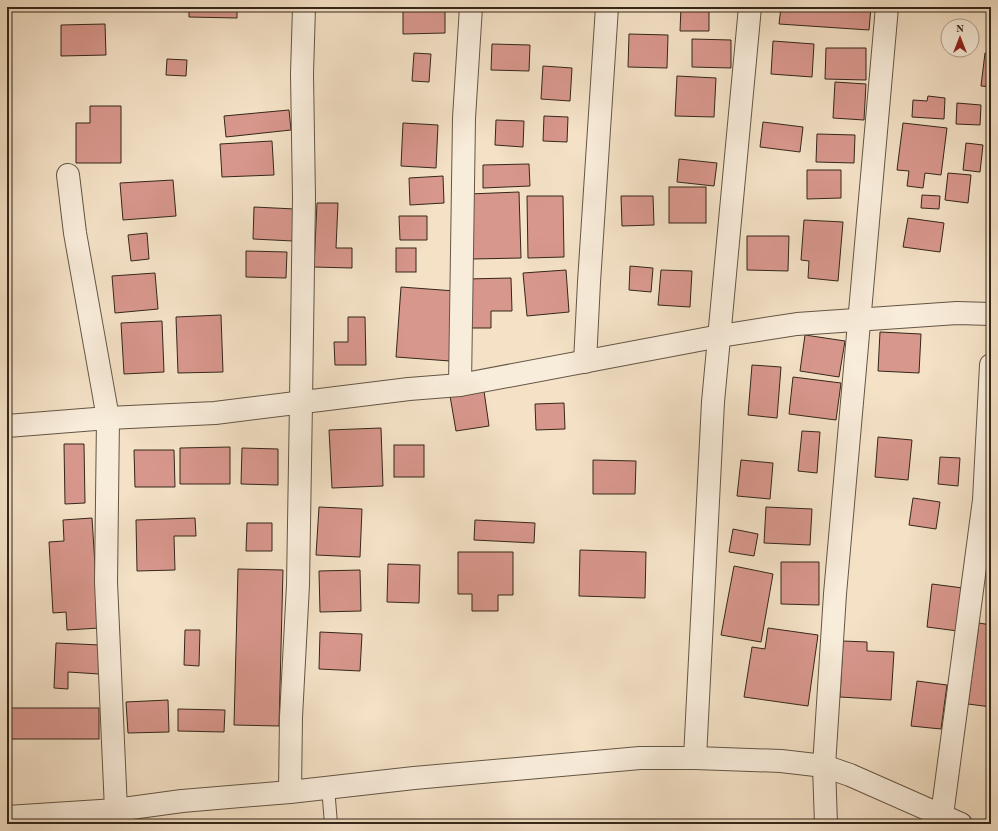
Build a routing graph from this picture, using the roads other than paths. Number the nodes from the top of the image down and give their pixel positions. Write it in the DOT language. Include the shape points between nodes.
graph roads {
  1 [pos="304,7"];
  2 [pos="471,7"];
  3 [pos="607,7"];
  4 [pos="750,7"];
  5 [pos="887,7"];
  6 [pos="68,175"];
  7 [pos="991,314"];
  8 [pos="859,320"];
  9 [pos="720,336"];
  10 [pos="585,362"];
  11 [pos="991,365"];
  12 [pos="460,385"];
  13 [pos="301,402"];
  14 [pos="108,418"];
  15 [pos="7,426"];
  16 [pos="695,758"];
  17 [pos="824,766"];
  18 [pos="328,788"];
  19 [pos="290,792"];
  20 [pos="116,810"];
  21 [pos="942,815"];
  22 [pos="7,817"];
  23 [pos="331,824"];
  24 [pos="826,824"];
  25 [pos="961,824"];
  1 -- 13 [label="street"];
  2 -- 12 [label="street" via="464,118"];
  3 -- 10 [label="street"];
  4 -- 9 [label="street"];
  5 -- 8 [label="street"];
  6 -- 14 [label="street" via="74,233"];
  7 -- 8 [label="street" via="958,313"];
  8 -- 9 [label="street" via="797,324"];
  8 -- 17 [label="street" via="835,594"];
  9 -- 10 [label="street"];
  9 -- 16 [label="street" via="713,402"];
  10 -- 12 [label="street"];
  11 -- 21 [label="street" via="984,500"];
  12 -- 13 [label="street"];
  13 -- 14 [label="street" via="215,413"];
  13 -- 19 [label="street" via="298,585"];
  14 -- 15 [label="street"];
  14 -- 20 [label="street" via="106,582"];
  16 -- 17 [label="street" via="781,761"];
  16 -- 18 [label="street" via="640,758"];
  17 -- 21 [label="street"];
  17 -- 24 [label="street"];
  18 -- 19 [label="street"];
  18 -- 23 [label="lane"];
  19 -- 20 [label="street" via="182,801"];
  20 -- 22 [label="street"];
  21 -- 25 [label="street"];
}
